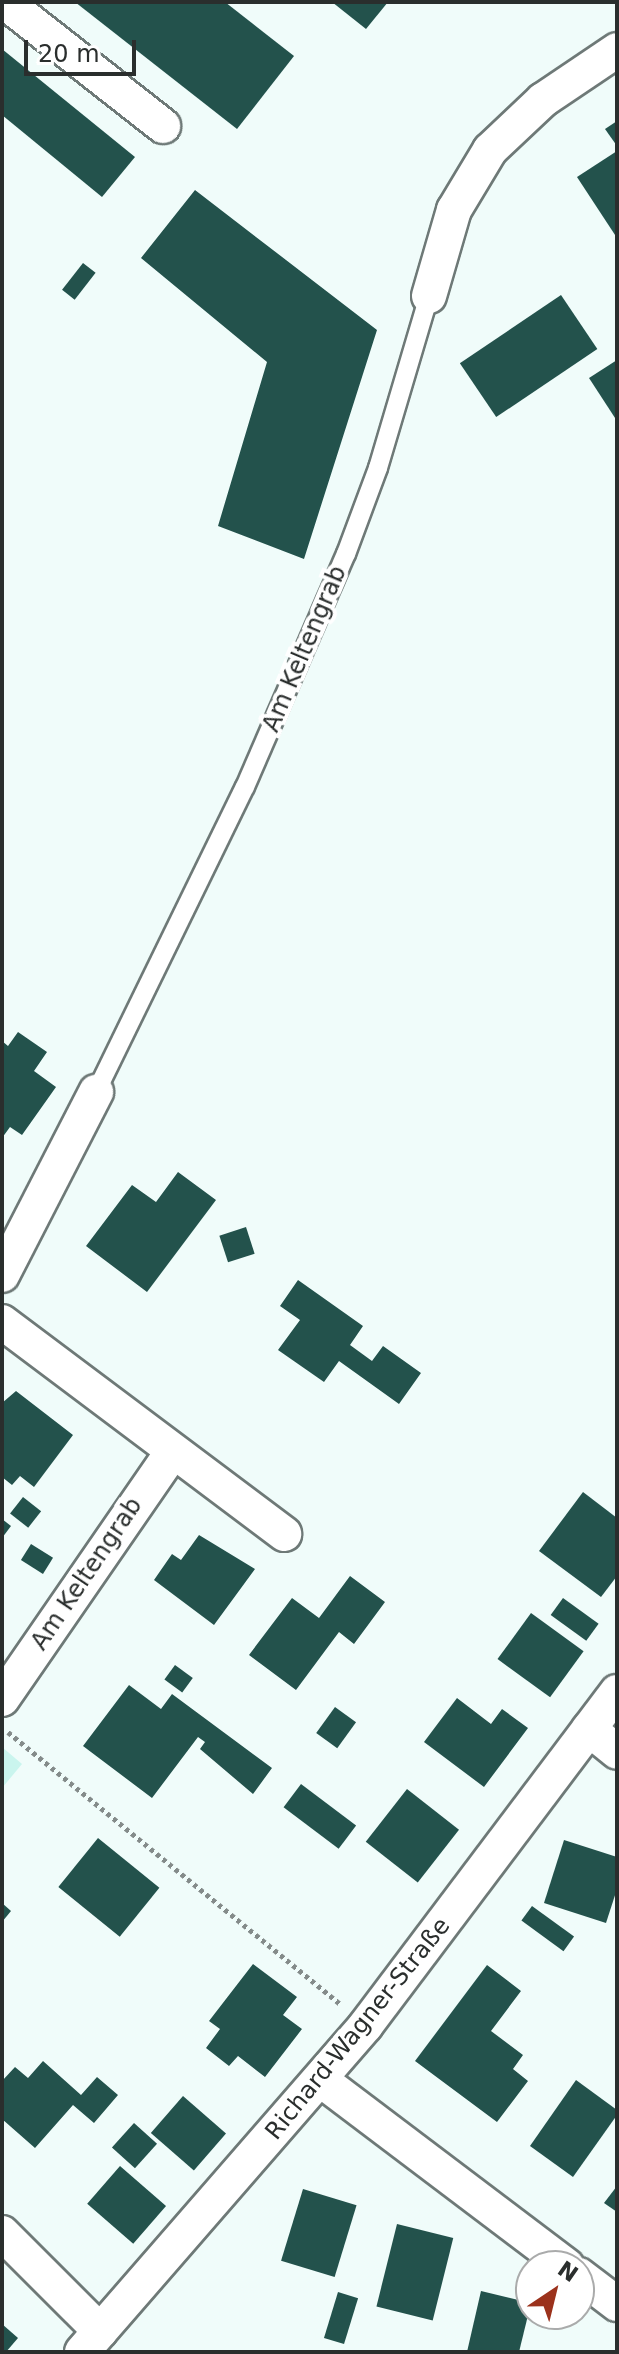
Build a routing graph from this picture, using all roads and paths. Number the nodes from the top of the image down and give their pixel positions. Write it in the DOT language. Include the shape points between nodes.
graph roads {
  1 [pos="5,2"];
  2 [pos="617,50"];
  3 [pos="163,126"];
  4 [pos="429,296"];
  5 [pos="96,1092"];
  6 [pos="2,1275"];
  7 [pos="2,1322"];
  8 [pos="173,1451"];
  9 [pos="284,1534"];
  10 [pos="617,1692"];
  11 [pos="2,1699"];
  12 [pos="2,1727"];
  13 [pos="589,1729"];
  14 [pos="617,1752"];
  15 [pos="366,2025"];
  16 [pos="321,2080"];
  17 [pos="2,2233"];
  18 [pos="546,2250"];
  19 [pos="595,2287"];
  20 [pos="617,2304"];
  21 [pos="91,2341"];
  1 -- 3 [label="street"];
  2 -- 4 [label="street, Am Keltengrab" via="543,100 490,150 454,210"];
  4 -- 5 [label="lane, Am Keltengrab" via="378,468 346,554 245,787"];
  5 -- 6 [label="street, Am Keltengrab"];
  7 -- 8 [label="street"];
  8 -- 9 [label="street"];
  8 -- 11 [label="street, Am Keltengrab"];
  10 -- 13 [label="street, Richard-Wagner-Straße"];
  12 -- 15 [label="path"];
  13 -- 14 [label="street"];
  13 -- 15 [label="street, Richard-Wagner-Straße"];
  15 -- 16 [label="street, Richard-Wagner-Straße"];
  16 -- 18 [label="street"];
  16 -- 21 [label="street, Richard-Wagner-Straße"];
  17 -- 21 [label="street"];
  19 -- 20 [label="street"];
}
